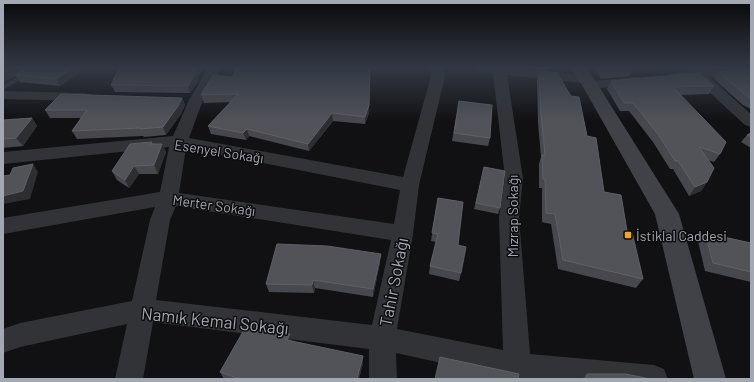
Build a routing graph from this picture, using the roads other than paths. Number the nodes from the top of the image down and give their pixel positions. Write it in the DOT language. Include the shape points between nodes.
graph roads {
  1 [pos="199,86"];
  2 [pos="435,86"];
  3 [pos="501,86"];
  4 [pos="590,86"];
  5 [pos="711,86"];
  6 [pos="3,95"];
  7 [pos="96,97"];
  8 [pos="751,122"];
  9 [pos="179,142"];
  10 [pos="3,158"];
  11 [pos="410,185"];
  12 [pos="169,198"];
  13 [pos="3,226"];
  14 [pos="403,234"];
  15 [pos="142,310"];
  16 [pos="382,338"];
  17 [pos="3,341"];
  18 [pos="517,366"];
  19 [pos="129,379"];
  20 [pos="383,379"];
  21 [pos="654,379"];
  22 [pos="710,379"];
  1 -- 9 [label="street" via="188,99"];
  2 -- 11 [label="street, Tahir Sokağı"];
  3 -- 18 [label="street, Mızrap Sokağı" via="514,178 509,217"];
  4 -- 22 [label="street" via="667,214"];
  5 -- 8 [label="street"];
  6 -- 7 [label="street"];
  9 -- 10 [label="street, Esenyel Sokağı"];
  9 -- 11 [label="street, Esenyel Sokağı"];
  9 -- 12 [label="street"];
  11 -- 14 [label="street, Tahir Sokağı"];
  12 -- 13 [label="street, Merter Sokağı"];
  12 -- 14 [label="street, Merter Sokağı"];
  12 -- 15 [label="street" via="160,220"];
  14 -- 16 [label="street, Tahir Sokağı"];
  15 -- 16 [label="street, Namık Kemal Sokağı"];
  15 -- 17 [label="street, Namık Kemal Sokağı" via="20,335"];
  15 -- 19 [label="street"];
  16 -- 18 [label="street, Namık Kemal Sokağı"];
  16 -- 20 [label="street, Tahir Sokağı"];
  18 -- 21 [label="street, Namık Kemal Sokağı"];
}
